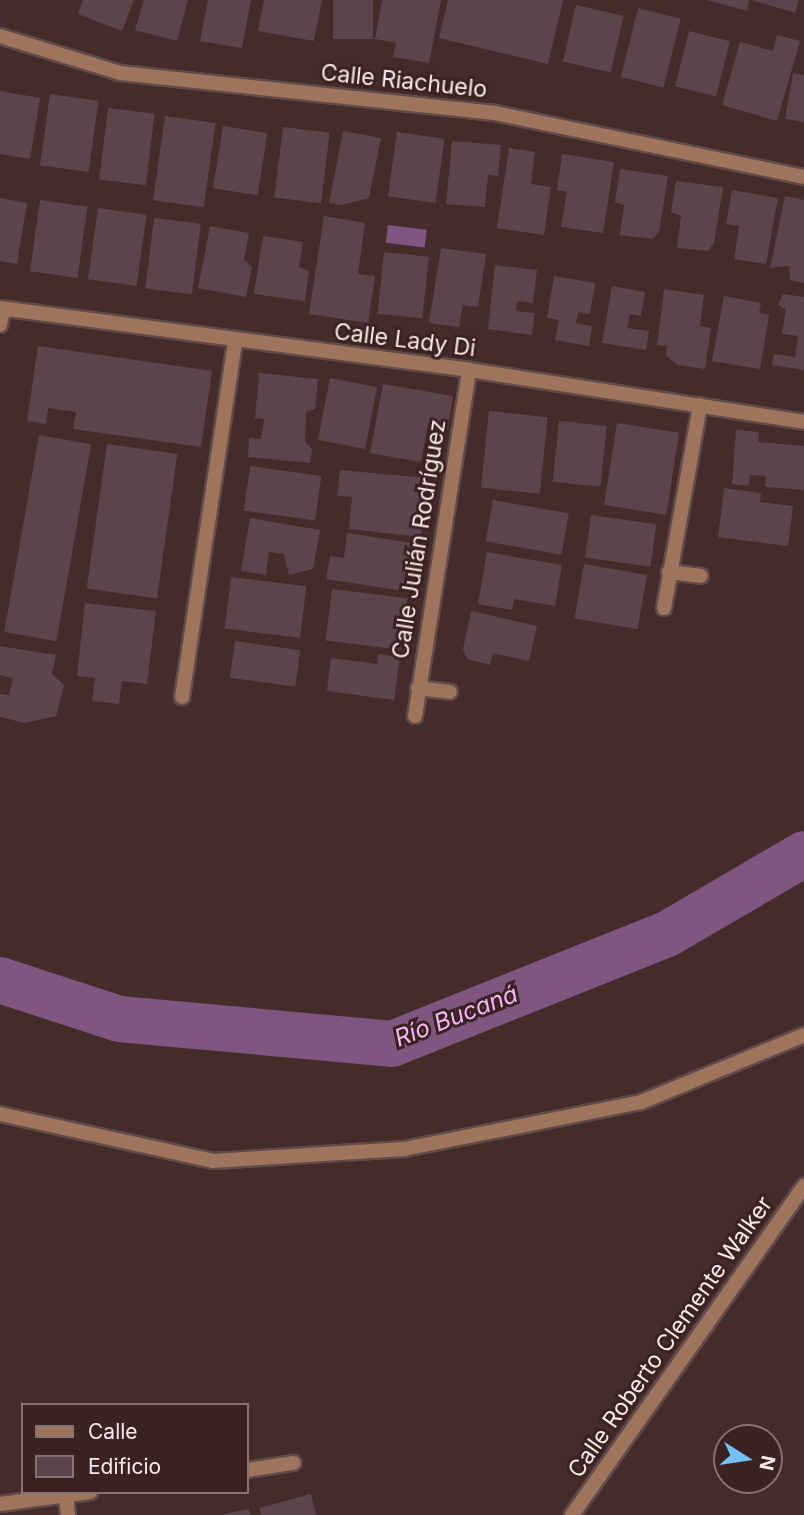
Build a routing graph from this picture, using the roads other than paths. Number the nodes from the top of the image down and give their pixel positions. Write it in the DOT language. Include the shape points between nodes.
graph roads {
  1 [pos="0,36"];
  2 [pos="804,177"];
  3 [pos="1,309"];
  4 [pos="0,325"];
  5 [pos="236,341"];
  6 [pos="469,370"];
  7 [pos="700,405"];
  8 [pos="804,422"];
  9 [pos="669,572"];
  10 [pos="701,576"];
  11 [pos="664,608"];
  12 [pos="418,688"];
  13 [pos="450,692"];
  14 [pos="182,697"];
  15 [pos="415,716"];
  16 [pos="804,1035"];
  17 [pos="0,1114"];
  18 [pos="804,1186"];
  19 [pos="293,1463"];
  20 [pos="248,1470"];
  21 [pos="78,1494"];
  22 [pos="66,1496"];
  23 [pos="0,1504"];
  24 [pos="68,1515"];
  25 [pos="572,1515"];
  1 -- 2 [label="street, Calle Riachuelo" via="120,73 495,113"];
  3 -- 4 [label="street"];
  3 -- 5 [label="street, Calle Lady Di"];
  5 -- 6 [label="street, Calle Lady Di"];
  5 -- 14 [label="street"];
  6 -- 7 [label="street, Calle Lady Di"];
  6 -- 12 [label="street, Calle Julián Rodríguez"];
  7 -- 8 [label="street, Calle Lady Di"];
  7 -- 9 [label="street"];
  9 -- 10 [label="street"];
  9 -- 11 [label="street"];
  12 -- 13 [label="street"];
  12 -- 15 [label="street, Calle Julián Rodríguez"];
  16 -- 17 [label="street" via="641,1102 404,1149 213,1161"];
  18 -- 25 [label="street, Calle Roberto Clemente Walker"];
  19 -- 20 [label="street"];
  21 -- 22 [label="street"];
  22 -- 23 [label="street"];
  22 -- 24 [label="street"];
}
